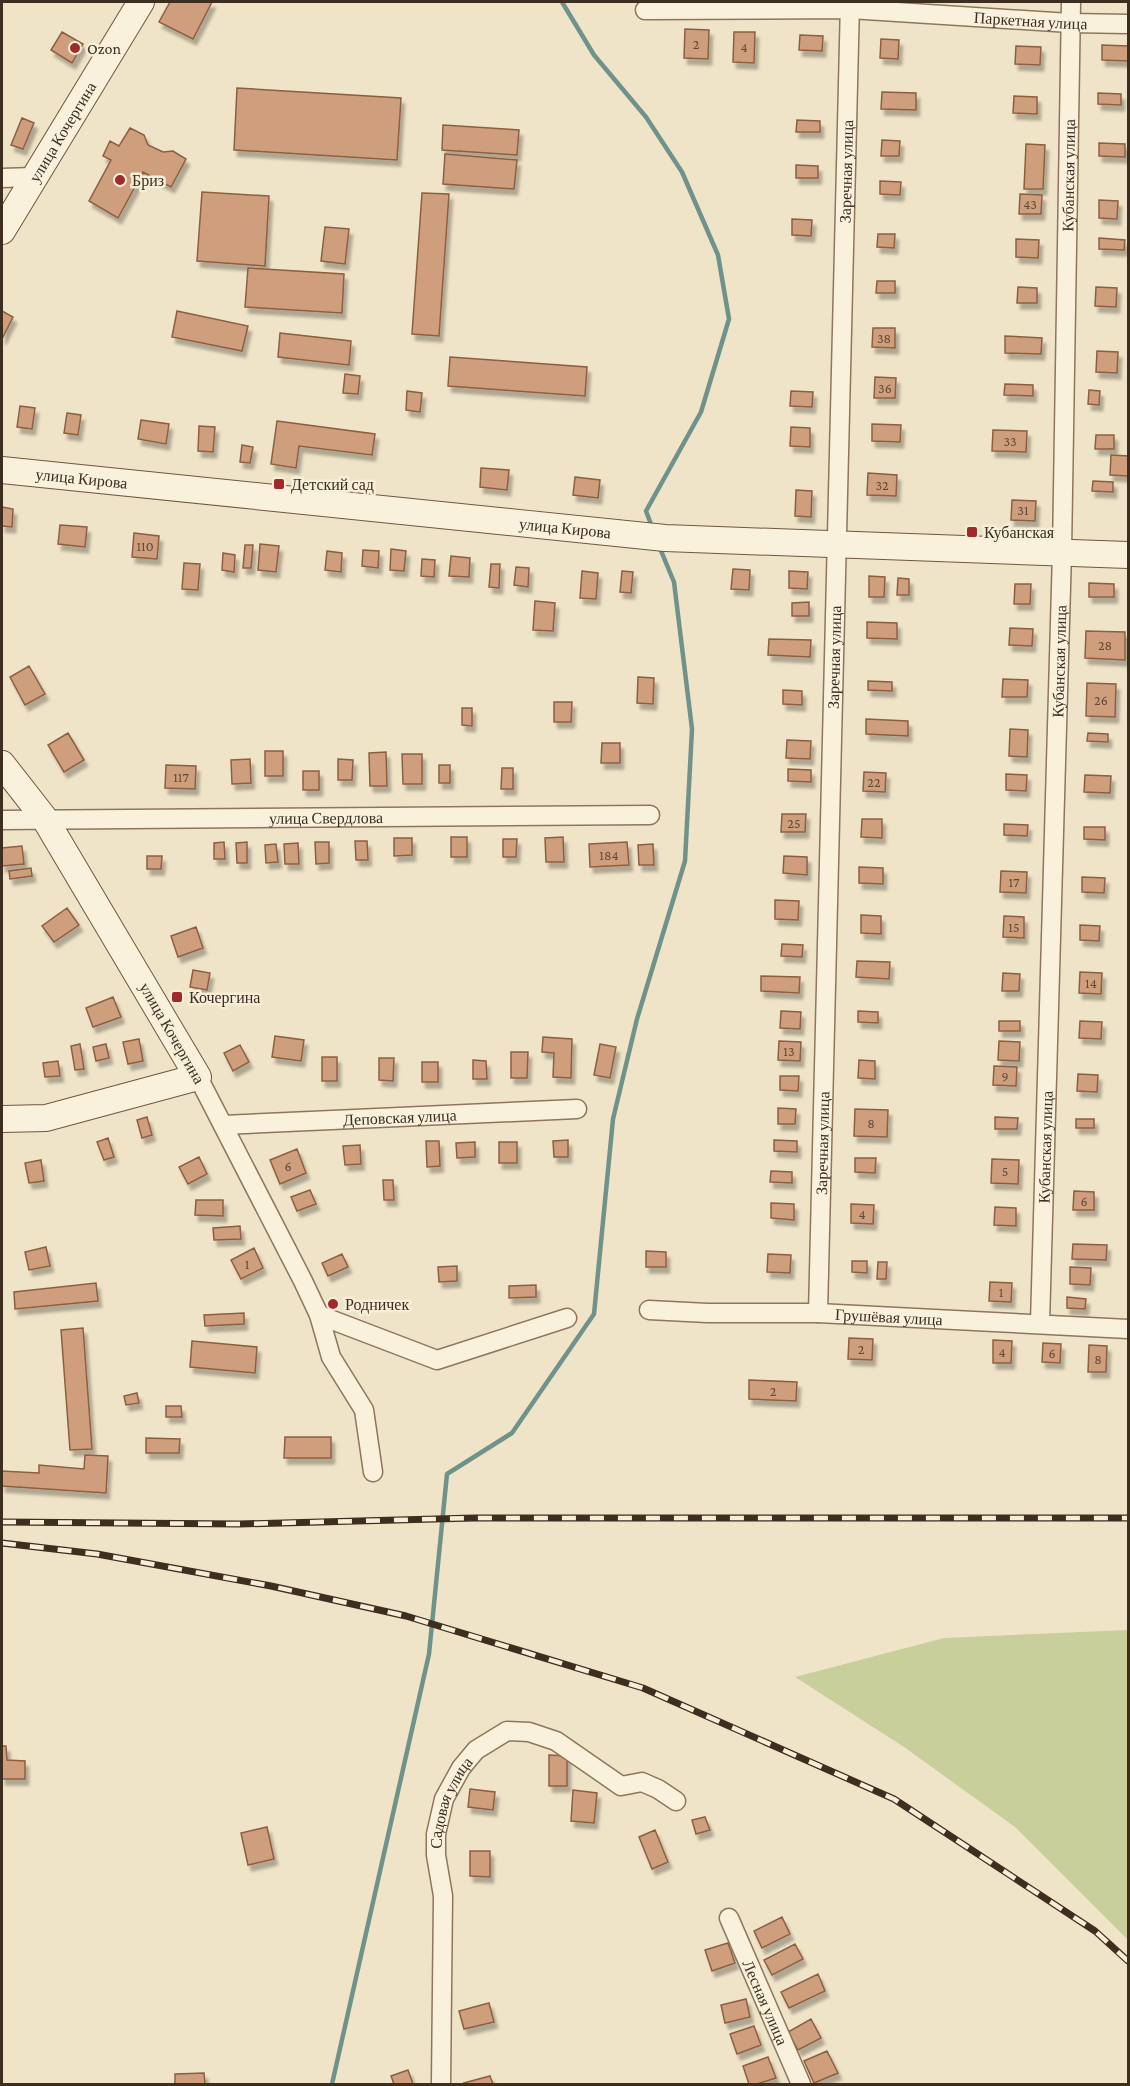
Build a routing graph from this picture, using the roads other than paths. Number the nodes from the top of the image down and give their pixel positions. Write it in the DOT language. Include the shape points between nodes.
graph roads {
  1 [pos="141,2"];
  2 [pos="1071,2"];
  3 [pos="850,5"];
  4 [pos="645,10"];
  5 [pos="1070,23"];
  6 [pos="1128,24"];
  7 [pos="2,177"];
  8 [pos="33,177"];
  9 [pos="2,231"];
  10 [pos="2,470"];
  11 [pos="837,544"];
  12 [pos="1062,552"];
  13 [pos="1128,555"];
  14 [pos="2,764"];
  15 [pos="650,815"];
  16 [pos="45,819"];
  17 [pos="2,820"];
  18 [pos="198,1077"];
  19 [pos="577,1109"];
  20 [pos="2,1119"];
  21 [pos="223,1125"];
  22 [pos="649,1310"];
  23 [pos="818,1313"];
  24 [pos="319,1315"];
  25 [pos="567,1318"];
  26 [pos="1040,1323"];
  27 [pos="1128,1329"];
  28 [pos="373,1472"];
  29 [pos="676,1801"];
  30 [pos="729,1918"];
  31 [pos="441,2085"];
  32 [pos="801,2085"];
  1 -- 8 [label="street, улица Кочергина"];
  2 -- 5 [label="street, Кубанская улица"];
  3 -- 4 [label="street, Паркетная улица"];
  3 -- 5 [label="street, Паркетная улица"];
  3 -- 11 [label="street, Заречная улица"];
  5 -- 6 [label="street, Паркетная улица"];
  5 -- 12 [label="street, Кубанская улица"];
  7 -- 8 [label="street"];
  8 -- 9 [label="street, улица Кочергина"];
  10 -- 11 [label="street, улица Кирова" via="666,538"];
  11 -- 12 [label="street, улица Кирова"];
  11 -- 23 [label="street, Заречная улица"];
  12 -- 13 [label="street, улица Кирова"];
  12 -- 26 [label="street, Кубанская улица"];
  14 -- 16 [label="street, улица Кочергина"];
  15 -- 16 [label="street, улица Свердлова"];
  16 -- 17 [label="street, улица Свердлова"];
  16 -- 18 [label="street, улица Кочергина"];
  18 -- 20 [label="street" via="46,1118"];
  18 -- 21 [label="street, улица Кочергина"];
  19 -- 21 [label="street, Деповская улица"];
  21 -- 24 [label="street, улица Кочергина"];
  22 -- 23 [label="street, Грушёвая улица"];
  23 -- 26 [label="street, Грушёвая улица"];
  24 -- 25 [label="street" via="438,1360"];
  24 -- 28 [label="street, улица Кочергина" via="331,1357 364,1410"];
  26 -- 27 [label="street, Грушёвая улица"];
  29 -- 31 [label="street, Садовая улица" via="642,1782 621,1786 556,1741 529,1732 507,1731 476,1750 461,1768 444,1799 436,1834 443,1896"];
  30 -- 32 [label="street, Лесная улица"];
}
